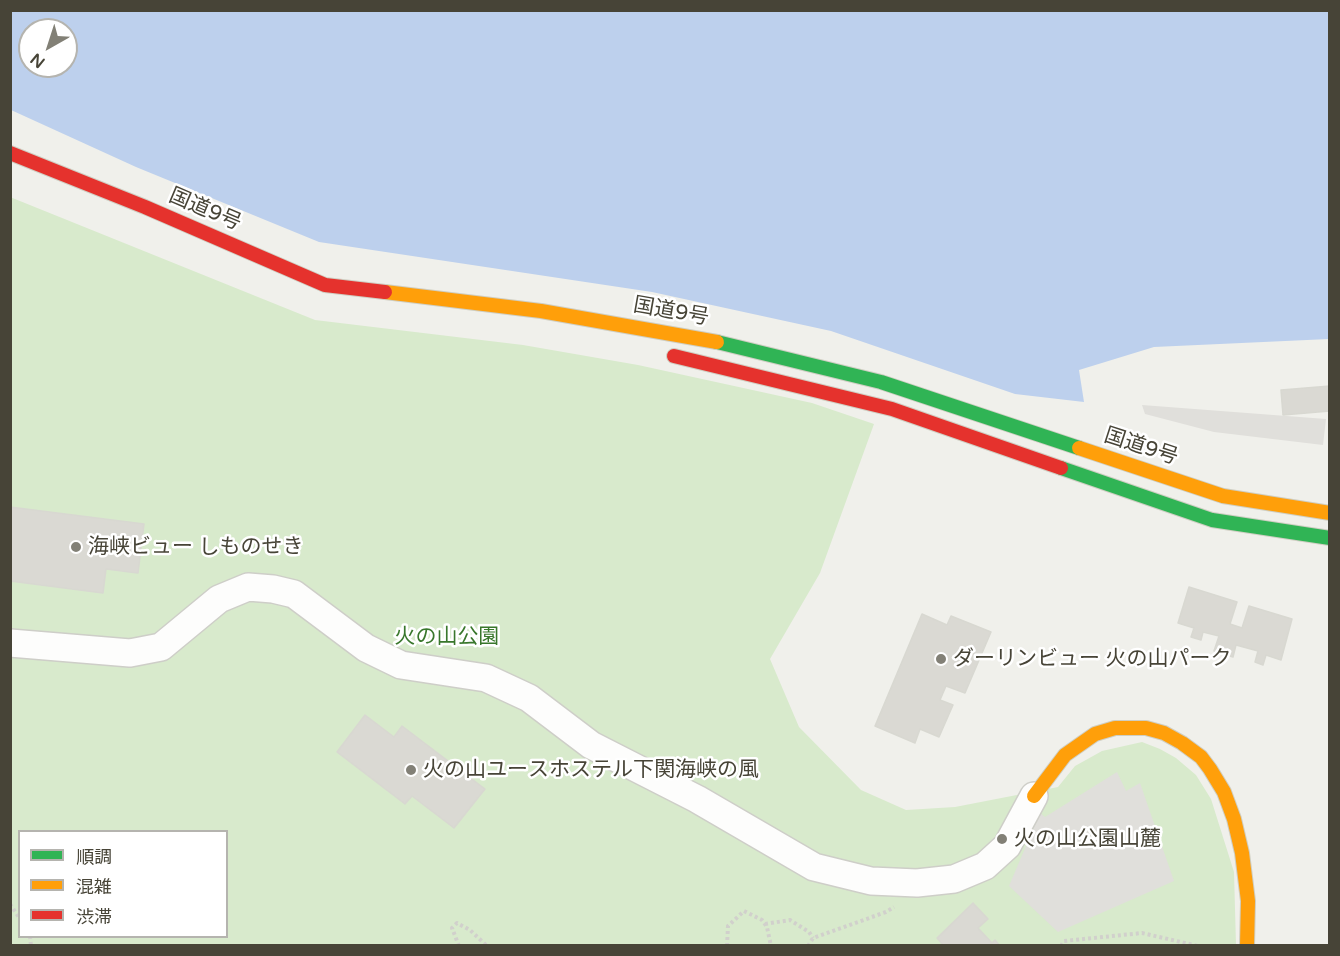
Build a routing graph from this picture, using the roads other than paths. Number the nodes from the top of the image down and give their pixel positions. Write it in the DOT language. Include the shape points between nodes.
graph roads {
  1 [pos="10,153"];
  2 [pos="656,352"];
  3 [pos="1329,513"];
  4 [pos="1329,538"];
  5 [pos="10,643"];
  6 [pos="1034,796"];
  7 [pos="1247,945"];
  1 -- 3 [label="main road, 国道9号" via="325,285 541,311 735,345 881,382 1223,496"];
  2 -- 4 [label="main road, 国道9号" via="892,410 1212,519"];
  5 -- 6 [label="street" via="130,653 161,647 219,599 248,587 294,594 383,657 401,664 486,678 530,698 591,745 814,867 870,881 917,883 954,879 985,866 1007,846"];
  6 -- 7 [label="main road" via="1065,755 1095,734 1115,728 1146,728 1182,743 1210,769 1234,819 1248,901"];
}
